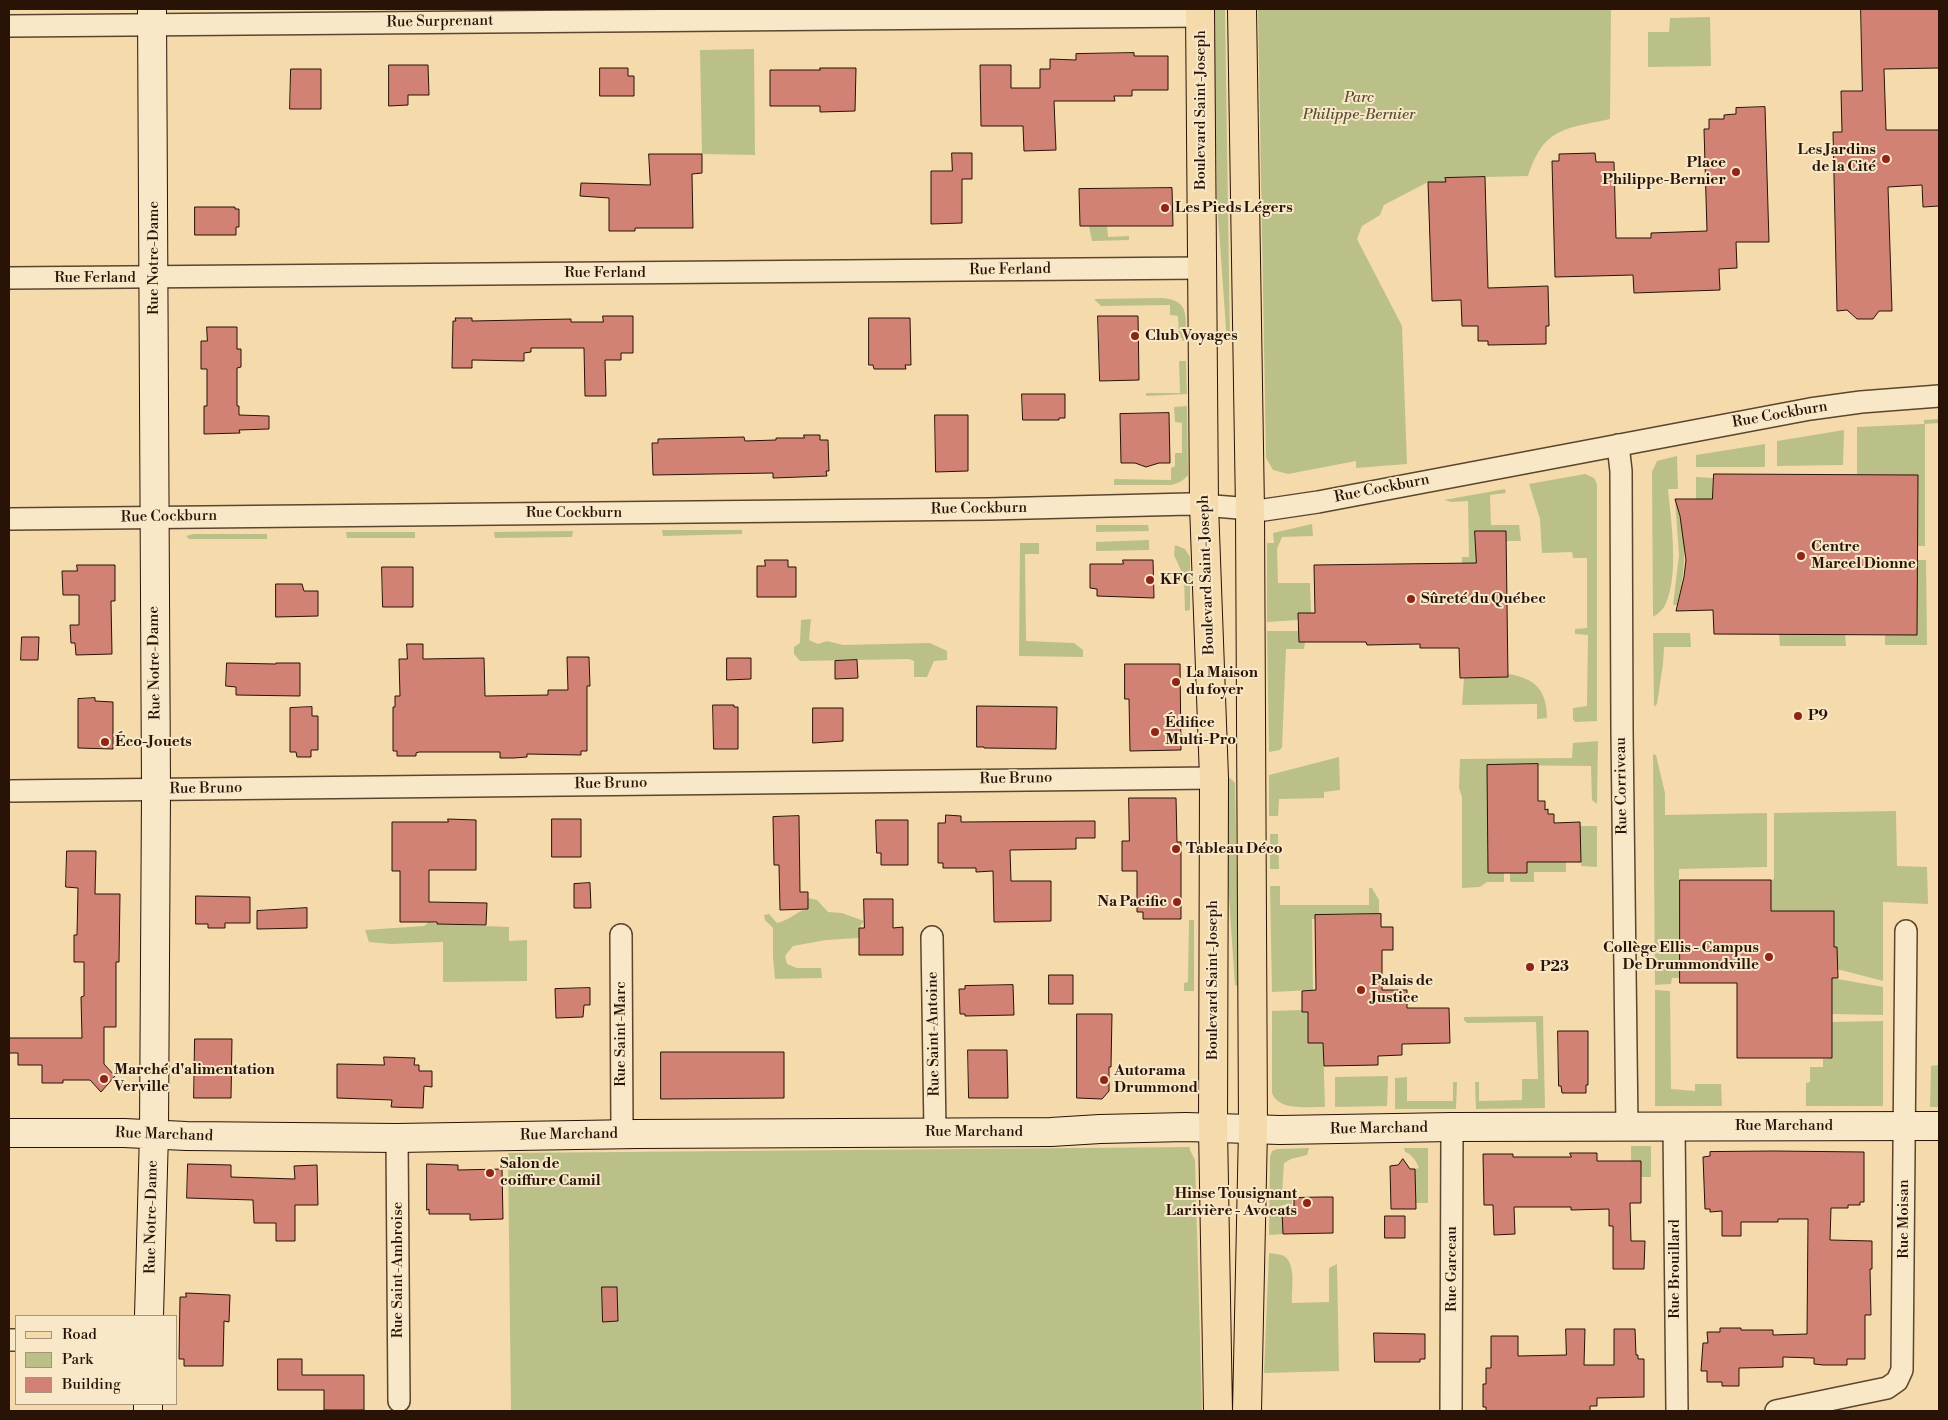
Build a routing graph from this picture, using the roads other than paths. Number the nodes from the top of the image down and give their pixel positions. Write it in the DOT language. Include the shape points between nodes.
graph roads {
  1 [pos="1242,9"];
  2 [pos="1200,12"];
  3 [pos="152,17"];
  4 [pos="9,26"];
  5 [pos="1202,268"];
  6 [pos="154,277"];
  7 [pos="9,278"];
  8 [pos="1939,396"];
  9 [pos="1618,445"];
  10 [pos="1204,505"];
  11 [pos="1250,510"];
  12 [pos="154,517"];
  13 [pos="9,519"];
  14 [pos="1214,778"];
  15 [pos="156,790"];
  16 [pos="9,791"];
  17 [pos="1906,931"];
  18 [pos="621,935"];
  19 [pos="932,937"];
  20 [pos="1904,1126"];
  21 [pos="1939,1126"];
  22 [pos="1674,1127"];
  23 [pos="1213,1128"];
  24 [pos="1452,1128"];
  25 [pos="1627,1128"];
  26 [pos="1253,1129"];
  27 [pos="935,1132"];
  28 [pos="9,1133"];
  29 [pos="154,1134"];
  30 [pos="622,1134"];
  31 [pos="397,1138"];
  32 [pos="149,1315"];
  33 [pos="399,1401"];
  34 [pos="1218,1411"];
  35 [pos="1247,1411"];
  36 [pos="1451,1411"];
  37 [pos="1677,1411"];
  38 [pos="1776,1411"];
  1 -- 11 [label="main road"];
  2 -- 3 [label="street, Rue Surprenant"];
  2 -- 5 [label="main road, Boulevard Saint-Joseph"];
  3 -- 4 [label="street, Rue Surprenant"];
  3 -- 6 [label="street, Rue Notre-Dame"];
  5 -- 6 [label="street, Rue Ferland"];
  5 -- 10 [label="main road, Boulevard Saint-Joseph"];
  6 -- 7 [label="street, Rue Ferland"];
  6 -- 12 [label="street, Rue Notre-Dame"];
  8 -- 9 [label="street, Rue Cockburn" via="1810,409"];
  9 -- 11 [label="street, Rue Cockburn" via="1318,502"];
  9 -- 25 [label="street, Rue Corriveau" via="1621,471"];
  10 -- 11 [label="street, Rue Cockburn"];
  10 -- 12 [label="street, Rue Cockburn"];
  10 -- 14 [label="main road, Boulevard Saint-Joseph"];
  11 -- 26 [label="main road"];
  12 -- 13 [label="street, Rue Cockburn"];
  12 -- 15 [label="street, Rue Notre-Dame"];
  14 -- 15 [label="street, Rue Bruno"];
  14 -- 23 [label="main road, Boulevard Saint-Joseph"];
  15 -- 16 [label="street, Rue Bruno"];
  15 -- 29 [label="street, Rue Notre-Dame"];
  17 -- 20 [label="street, Rue Moisan"];
  18 -- 30 [label="street, Rue Saint-Marc"];
  19 -- 27 [label="street, Rue Saint-Antoine"];
  20 -- 21 [label="street, Rue Marchand"];
  20 -- 22 [label="street, Rue Marchand"];
  20 -- 38 [label="street, Rue Moisan" via="1904,1363 1900,1376 1887,1388"];
  22 -- 25 [label="street, Rue Marchand"];
  22 -- 37 [label="street, Rue Brouillard"];
  23 -- 26 [label="street, Rue Marchand"];
  23 -- 27 [label="street, Rue Marchand"];
  23 -- 34 [label="main road, Boulevard Saint-Joseph"];
  24 -- 25 [label="street, Rue Marchand"];
  24 -- 26 [label="street, Rue Marchand"];
  24 -- 36 [label="street, Rue Garceau"];
  26 -- 35 [label="main road"];
  27 -- 30 [label="street, Rue Marchand"];
  28 -- 29 [label="street, Rue Marchand"];
  29 -- 31 [label="street, Rue Marchand"];
  29 -- 32 [label="street, Rue Notre-Dame"];
  30 -- 31 [label="street, Rue Marchand"];
  31 -- 33 [label="street, Rue Saint-Ambroise"];
}
